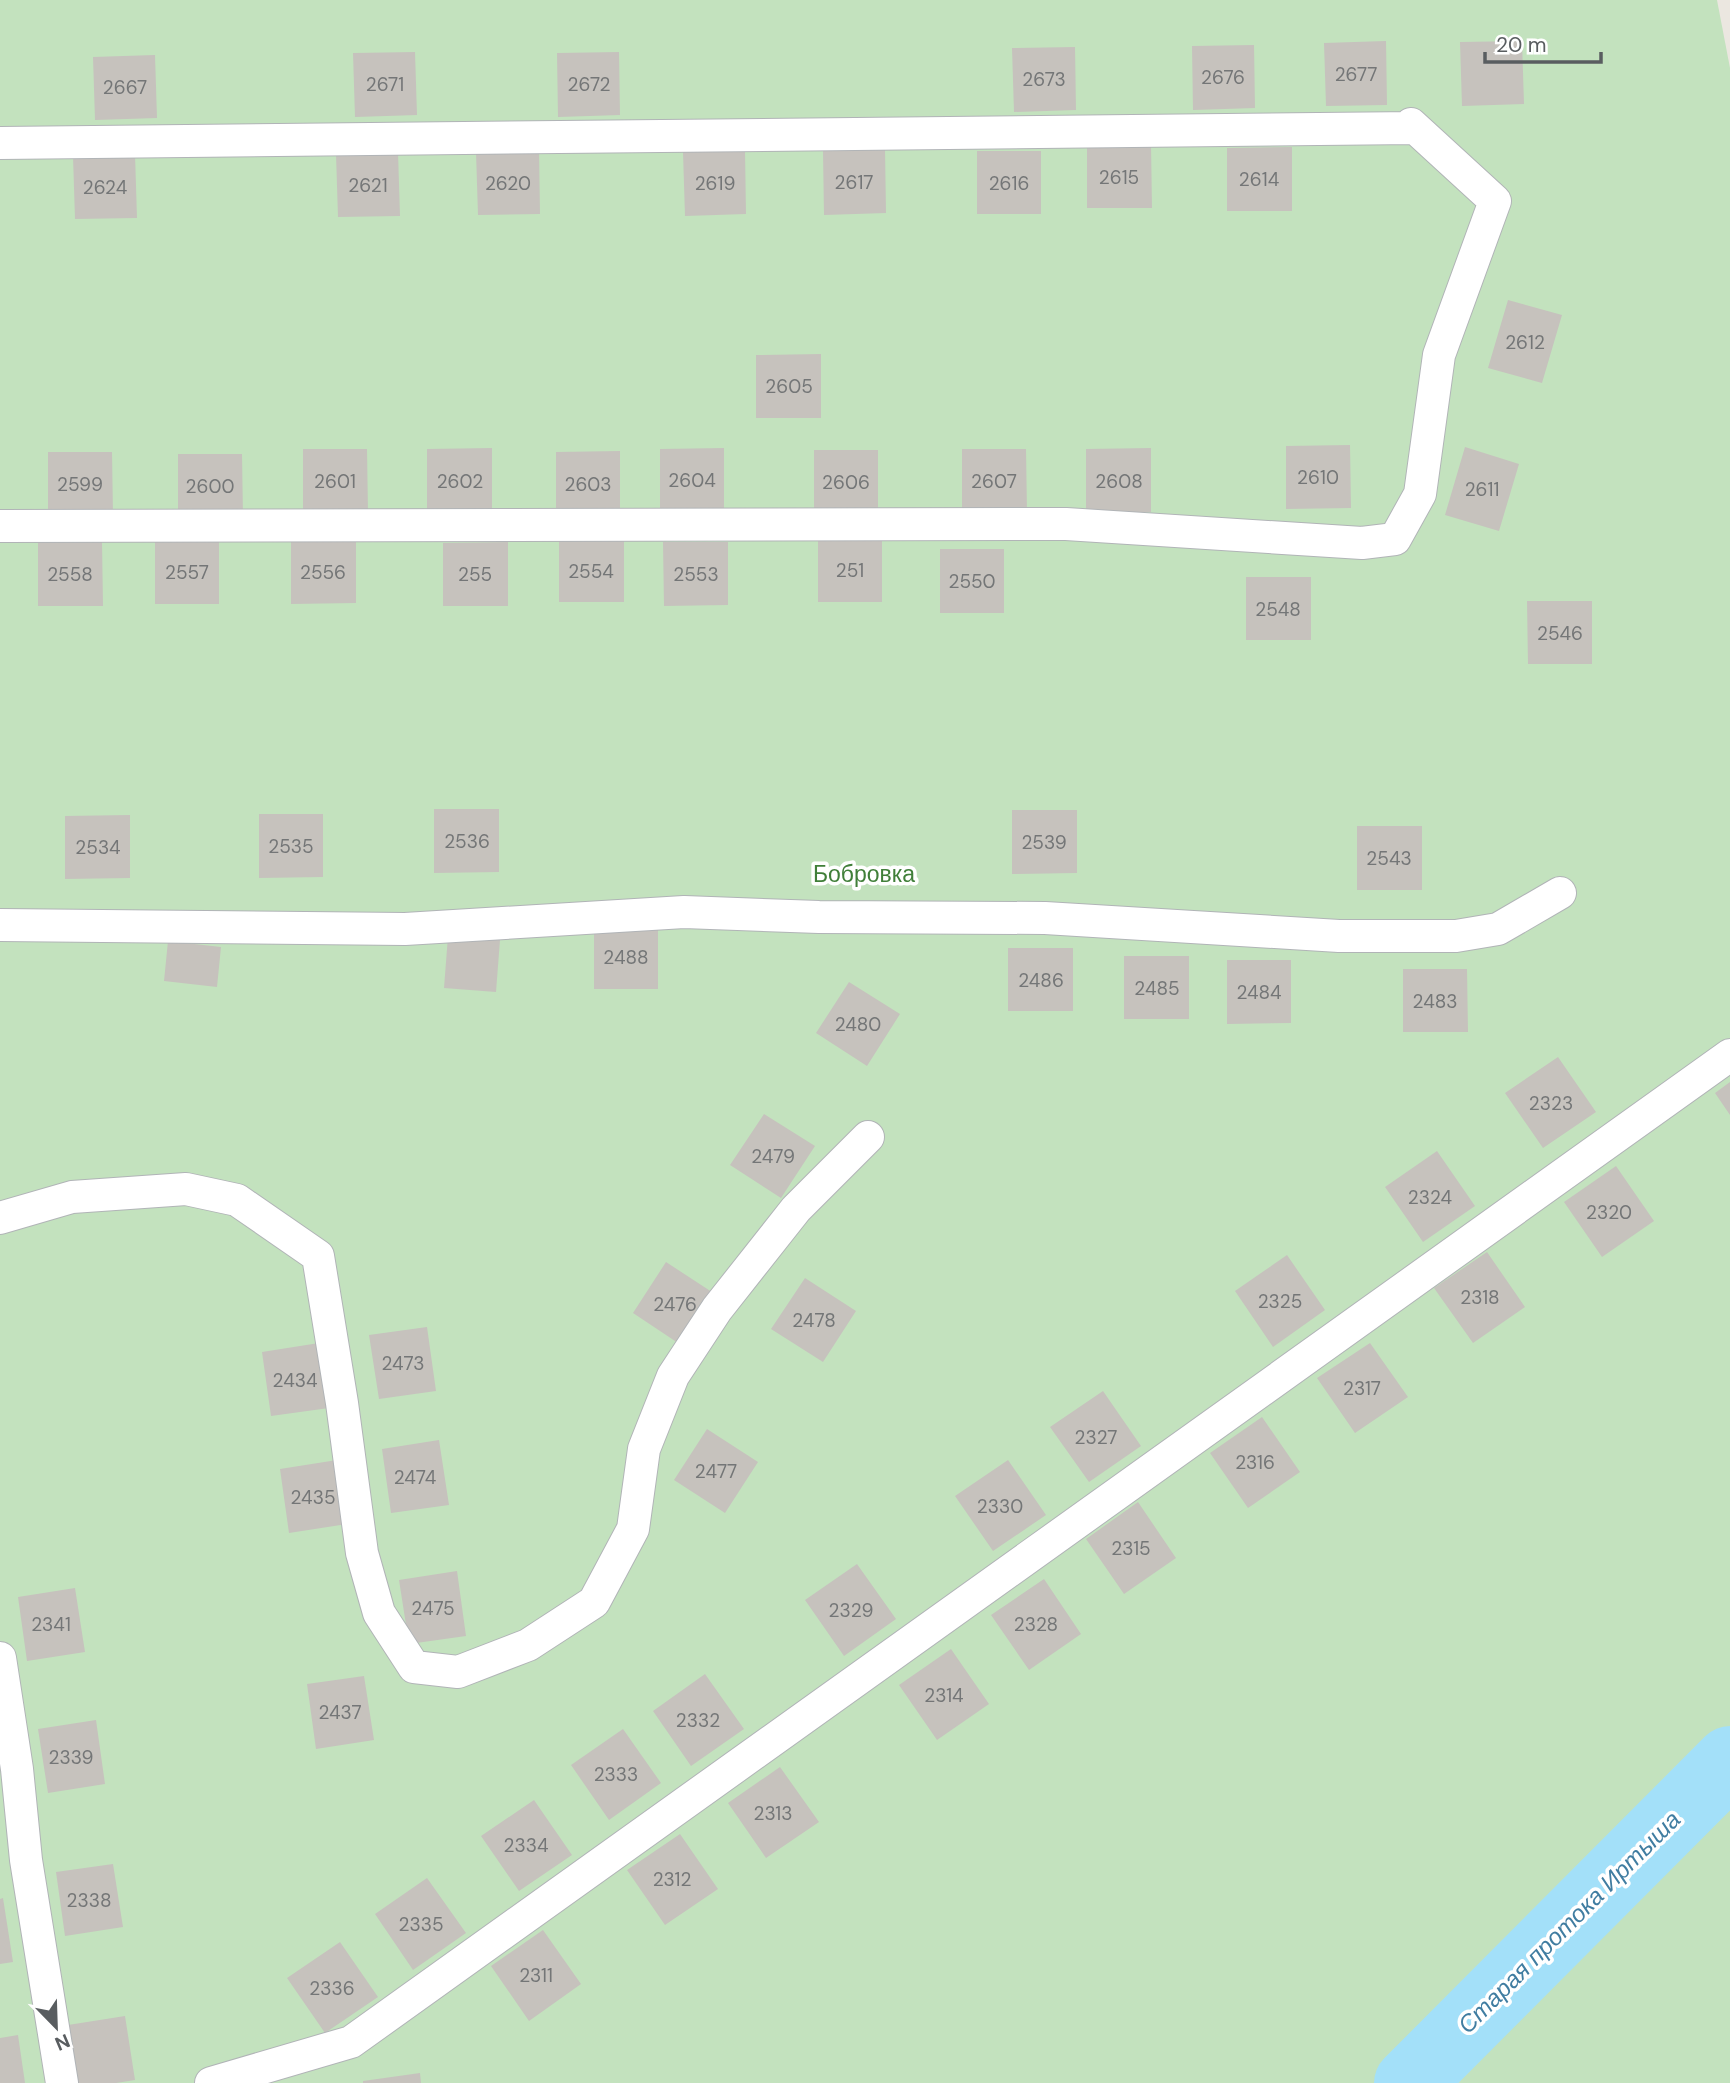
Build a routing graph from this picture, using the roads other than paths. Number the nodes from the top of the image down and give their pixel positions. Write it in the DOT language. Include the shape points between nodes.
graph roads {
  1 [pos="0,143"];
  2 [pos="0,526"];
  3 [pos="1560,893"];
  4 [pos="0,925"];
  5 [pos="1730,1055"];
  6 [pos="868,1137"];
  7 [pos="0,1218"];
  8 [pos="0,1658"];
  9 [pos="62,2083"];
  10 [pos="211,2083"];
  1 -- 2 [label="street" via="1413,126 1495,201 1439,355 1420,494 1395,539 1362,543 1066,524"];
  3 -- 4 [label="street" via="1498,929 1457,936 1339,936 1045,918 684,912 405,929"];
  5 -- 10 [label="street" via="351,2042"];
  6 -- 7 [label="street" via="796,1209 717,1309 673,1376 644,1448 632,1529 594,1602 528,1645 458,1672 414,1667 379,1613 362,1553 318,1256 237,1200 186,1189 72,1197"];
  8 -- 9 [label="street"];
}
